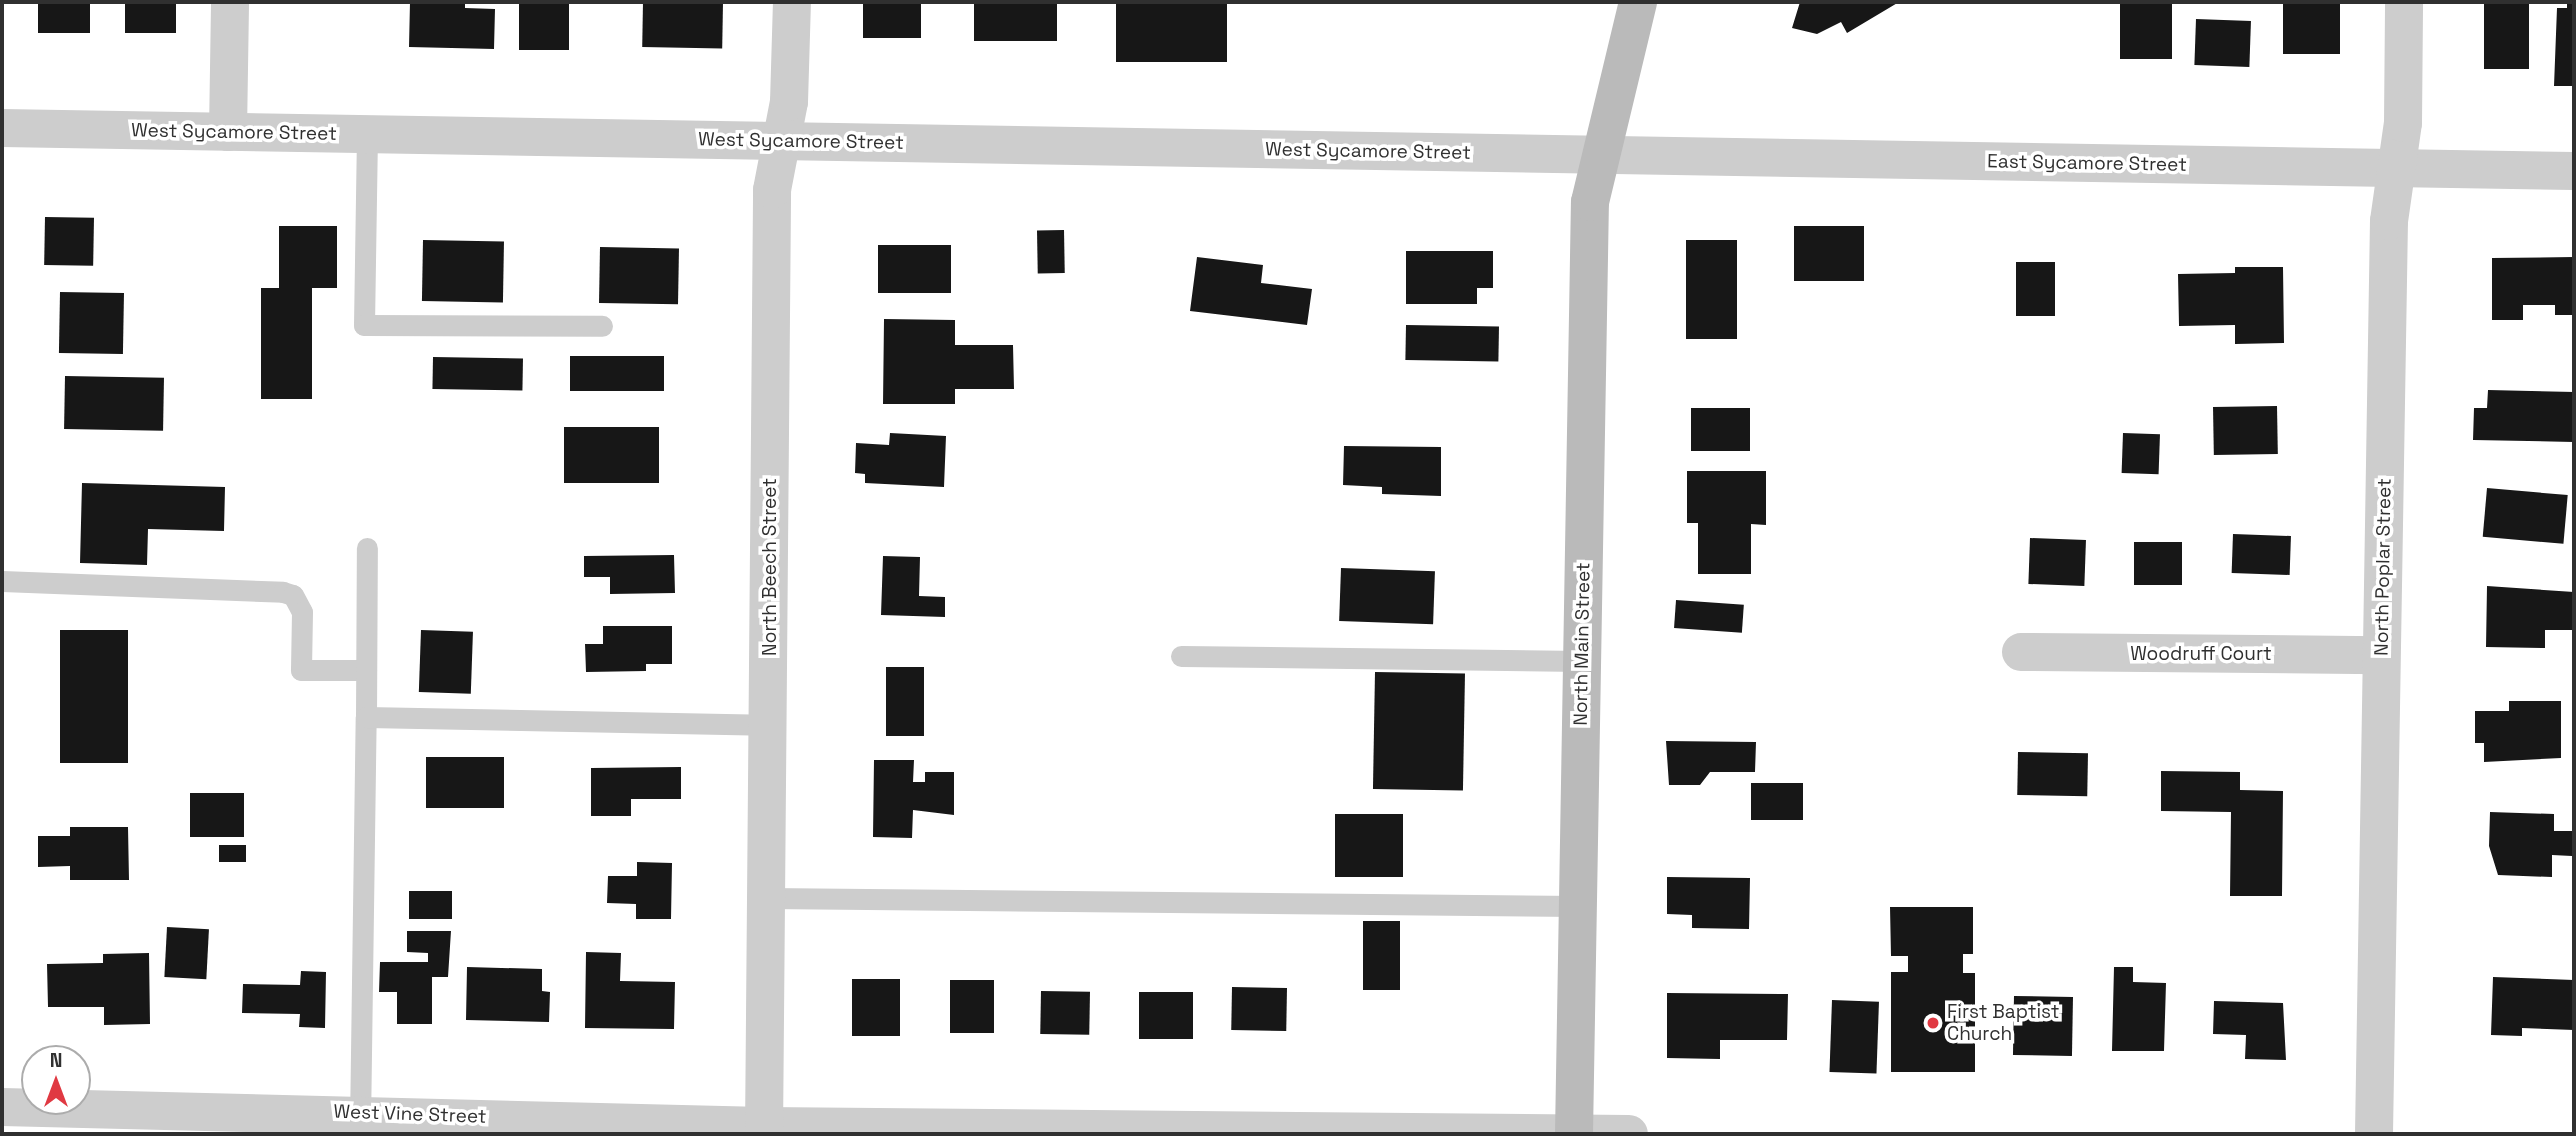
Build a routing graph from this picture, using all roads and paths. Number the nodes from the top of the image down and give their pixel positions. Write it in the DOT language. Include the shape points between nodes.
graph roads {
  1 [pos="230,2"];
  2 [pos="792,2"];
  3 [pos="1638,2"];
  4 [pos="2404,2"];
  5 [pos="2,128"];
  6 [pos="228,132"];
  7 [pos="367,134"];
  8 [pos="782,141"];
  9 [pos="1600,155"];
  10 [pos="2397,168"];
  11 [pos="2574,171"];
  12 [pos="602,326"];
  13 [pos="367,548"];
  14 [pos="2,581"];
  15 [pos="2021,652"];
  16 [pos="2381,655"];
  17 [pos="1181,656"];
  18 [pos="1582,661"];
  19 [pos="366,670"];
  20 [pos="366,717"];
  21 [pos="769,725"];
  22 [pos="767,898"];
  23 [pos="1578,906"];
  24 [pos="2,1107"];
  25 [pos="360,1123"];
  26 [pos="764,1130"];
  27 [pos="1165,1132"];
  28 [pos="1574,1134"];
  29 [pos="1629,1134"];
  30 [pos="2374,1134"];
  1 -- 6 [label="street"];
  2 -- 8 [label="street, North Beech Street"];
  3 -- 9 [label="main road, North Main Street"];
  4 -- 10 [label="street, North Poplar Street" via="2403,123"];
  5 -- 6 [label="street, West Sycamore Street"];
  6 -- 7 [label="street, West Sycamore Street"];
  7 -- 8 [label="street, West Sycamore Street"];
  7 -- 12 [label="lane" via="364,325"];
  8 -- 9 [label="street, West Sycamore Street"];
  8 -- 21 [label="street, North Beech Street" via="772,190"];
  9 -- 10 [label="street, East Sycamore Street"];
  9 -- 18 [label="main road, North Main Street" via="1590,202"];
  10 -- 11 [label="street, East Sycamore Street"];
  10 -- 16 [label="street, North Poplar Street" via="2389,220"];
  13 -- 19 [label="lane"];
  14 -- 19 [label="lane" via="284,592 293,595 302,612 301,670"];
  15 -- 16 [label="street, Woodruff Court"];
  16 -- 30 [label="street, North Poplar Street"];
  17 -- 18 [label="lane"];
  18 -- 23 [label="main road, North Main Street"];
  19 -- 20 [label="lane"];
  20 -- 21 [label="lane"];
  20 -- 25 [label="lane"];
  21 -- 22 [label="street, North Beech Street"];
  22 -- 23 [label="lane"];
  22 -- 26 [label="street, North Beech Street"];
  23 -- 28 [label="main road, North Main Street"];
  24 -- 25 [label="street, West Vine Street"];
  25 -- 26 [label="street, West Vine Street"];
  26 -- 27 [label="street, West Vine Street"];
  27 -- 28 [label="street, West Vine Street"];
  28 -- 29 [label="street, West Vine Street"];
}
